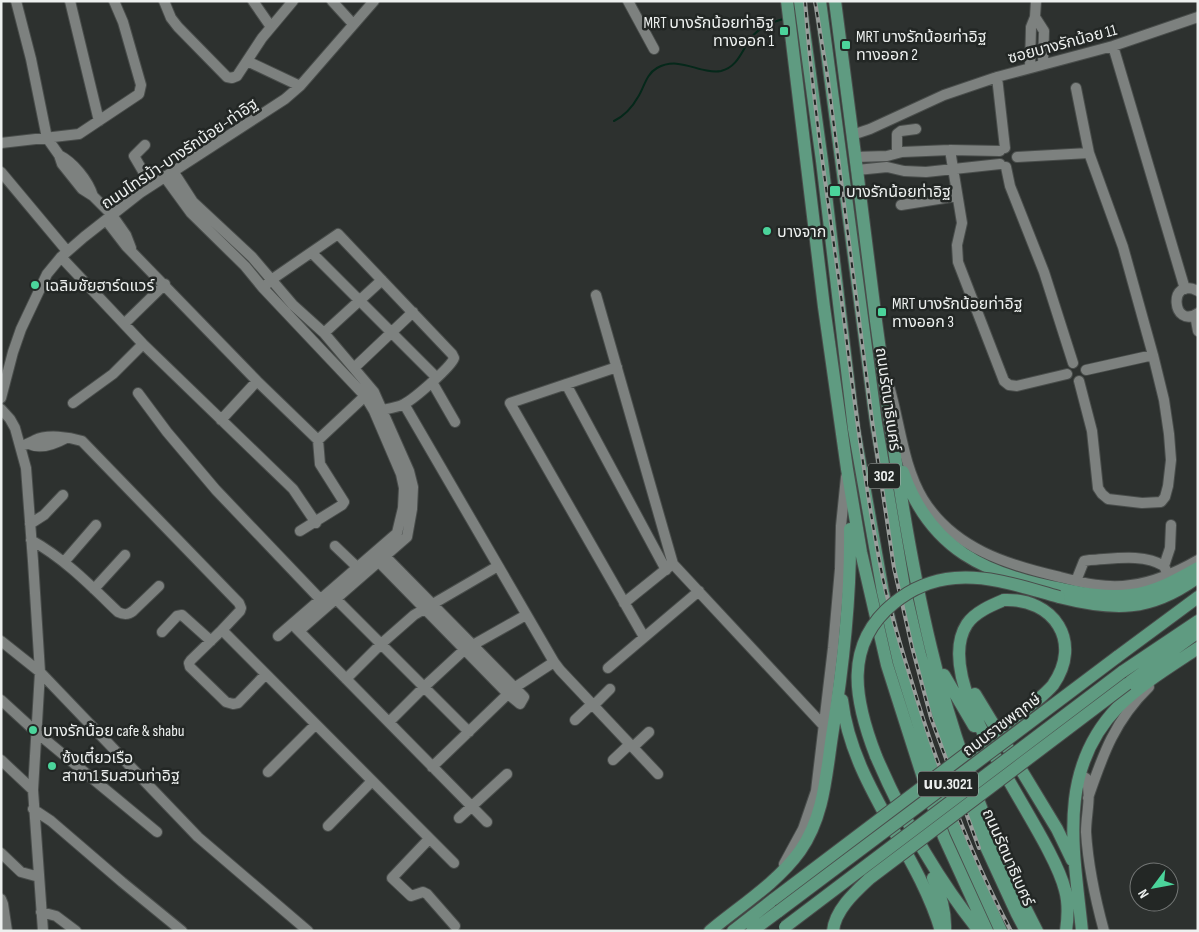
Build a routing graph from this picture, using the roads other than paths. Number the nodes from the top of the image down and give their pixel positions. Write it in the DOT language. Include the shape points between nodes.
graph roads {
  1 [pos="16,1"];
  2 [pos="70,1"];
  3 [pos="114,1"];
  4 [pos="164,1"];
  5 [pos="253,1"];
  6 [pos="293,1"];
  7 [pos="332,1"];
  8 [pos="374,1"];
  9 [pos="628,1"];
  10 [pos="786,1"];
  11 [pos="800,1"];
  12 [pos="820,1"];
  13 [pos="835,1"];
  14 [pos="1036,1"];
  15 [pos="1035,17"];
  16 [pos="1198,17"];
  17 [pos="353,24"];
  18 [pos="271,27"];
  19 [pos="1113,46"];
  20 [pos="654,49"];
  21 [pos="247,61"];
  22 [pos="1043,64"];
  23 [pos="1030,67"];
  24 [pos="997,77"];
  25 [pos="300,86"];
  26 [pos="1076,88"];
  27 [pos="99,122"];
  28 [pos="916,129"];
  29 [pos="852,135"];
  30 [pos="47,138"];
  31 [pos="1,143"];
  32 [pos="145,145"];
  33 [pos="950,150"];
  34 [pos="1002,150"];
  35 [pos="897,153"];
  36 [pos="1089,153"];
  37 [pos="1017,157"];
  38 [pos="856,163"];
  39 [pos="1003,166"];
  40 [pos="842,168"];
  41 [pos="952,168"];
  42 [pos="1,172"];
  43 [pos="169,174"];
  44 [pos="152,185"];
  45 [pos="957,196"];
  46 [pos="901,205"];
  47 [pos="828,211"];
  48 [pos="109,217"];
  49 [pos="312,253"];
  50 [pos="64,254"];
  51 [pos="271,280"];
  52 [pos="382,280"];
  53 [pos="165,284"];
  54 [pos="264,288"];
  55 [pos="1185,289"];
  56 [pos="1198,291"];
  57 [pos="596,294"];
  58 [pos="360,300"];
  59 [pos="824,307"];
  60 [pos="413,312"];
  61 [pos="1196,314"];
  62 [pos="876,316"];
  63 [pos="124,324"];
  64 [pos="1198,331"];
  65 [pos="391,332"];
  66 [pos="324,334"];
  67 [pos="143,344"];
  68 [pos="1153,355"];
  69 [pos="881,357"];
  70 [pos="1073,363"];
  71 [pos="617,367"];
  72 [pos="354,368"];
  73 [pos="1086,370"];
  74 [pos="1067,374"];
  75 [pos="434,380"];
  76 [pos="257,381"];
  77 [pos="1080,381"];
  78 [pos="566,384"];
  79 [pos="138,393"];
  80 [pos="365,396"];
  81 [pos="1,398"];
  82 [pos="73,403"];
  83 [pos="404,404"];
  84 [pos="1,409"];
  85 [pos="378,410"];
  86 [pos="222,420"];
  87 [pos="455,422"];
  88 [pos="890,429"];
  89 [pos="318,440"];
  90 [pos="25,445"];
  91 [pos="846,469"];
  92 [pos="850,491"];
  93 [pos="63,495"];
  94 [pos="316,523"];
  95 [pos="30,524"];
  96 [pos="96,525"];
  97 [pos="1171,525"];
  98 [pos="300,531"];
  99 [pos="32,540"];
  100 [pos="335,546"];
  101 [pos="125,555"];
  102 [pos="378,555"];
  103 [pos="1198,560"];
  104 [pos="64,562"];
  105 [pos="498,566"];
  106 [pos="357,567"];
  107 [pos="669,567"];
  108 [pos="1198,568"];
  109 [pos="1166,570"];
  110 [pos="1198,577"];
  111 [pos="1076,581"];
  112 [pos="159,586"];
  113 [pos="94,589"];
  114 [pos="699,591"];
  115 [pos="332,596"];
  116 [pos="1198,597"];
  117 [pos="320,599"];
  118 [pos="624,603"];
  119 [pos="427,606"];
  120 [pos="526,615"];
  121 [pos="1198,621"];
  122 [pos="291,624"];
  123 [pos="222,630"];
  124 [pos="162,632"];
  125 [pos="299,632"];
  126 [pos="1198,632"];
  127 [pos="278,636"];
  128 [pos="644,637"];
  129 [pos="1,641"];
  130 [pos="210,641"];
  131 [pos="381,644"];
  132 [pos="468,648"];
  133 [pos="1198,648"];
  134 [pos="931,650"];
  135 [pos="958,650"];
  136 [pos="554,662"];
  137 [pos="1176,663"];
  138 [pos="608,668"];
  139 [pos="40,672"];
  140 [pos="265,675"];
  141 [pos="1124,678"];
  142 [pos="346,679"];
  143 [pos="840,682"];
  144 [pos="424,687"];
  145 [pos="610,689"];
  146 [pos="511,691"];
  147 [pos="1,700"];
  148 [pos="592,705"];
  149 [pos="575,720"];
  150 [pos="388,722"];
  151 [pos="315,725"];
  152 [pos="823,725"];
  153 [pos="36,732"];
  154 [pos="469,732"];
  155 [pos="648,732"];
  156 [pos="911,743"];
  157 [pos="631,745"];
  158 [pos="613,760"];
  159 [pos="3,766"];
  160 [pos="432,767"];
  161 [pos="1003,771"];
  162 [pos="268,772"];
  163 [pos="507,774"];
  164 [pos="658,774"];
  165 [pos="1079,775"];
  166 [pos="372,781"];
  167 [pos="33,790"];
  168 [pos="1088,798"];
  169 [pos="471,806"];
  170 [pos="33,809"];
  171 [pos="459,818"];
  172 [pos="486,822"];
  173 [pos="328,826"];
  174 [pos="157,832"];
  175 [pos="956,832"];
  176 [pos="913,833"];
  177 [pos="429,839"];
  178 [pos="1,852"];
  179 [pos="454,863"];
  180 [pos="1075,868"];
  181 [pos="39,877"];
  182 [pos="758,892"];
  183 [pos="1,899"];
  184 [pos="777,905"];
  185 [pos="1098,908"];
  186 [pos="41,912"];
  187 [pos="1080,915"];
  188 [pos="455,926"];
  189 [pos="782,929"];
  190 [pos="7,931"];
  191 [pos="39,931"];
  192 [pos="43,931"];
  193 [pos="76,931"];
  194 [pos="182,931"];
  195 [pos="308,931"];
  196 [pos="710,931"];
  197 [pos="732,931"];
  198 [pos="752,931"];
  199 [pos="833,931"];
  200 [pos="941,931"];
  201 [pos="945,931"];
  202 [pos="979,931"];
  203 [pos="987,931"];
  204 [pos="1001,931"];
  205 [pos="1026,931"];
  206 [pos="1037,931"];
  207 [pos="1066,931"];
  208 [pos="1082,931"];
  209 [pos="1104,931"];
  1 -- 30 [label="street"];
  2 -- 27 [label="street"];
  3 -- 27 [label="street" via="123,22 141,91"];
  4 -- 21 [label="street" via="178,27 227,77 235,77"];
  5 -- 18 [label="street"];
  6 -- 18 [label="street"];
  7 -- 17 [label="street"];
  8 -- 17 [label="street, ถนนไทรม้า-บางรักน้อย-ท่าอิฐ"];
  9 -- 20 [label="street"];
  10 -- 59 [label="main road, 302"];
  11 -- 47 [label="main road, 302"];
  12 -- 40 [label="main road, ถนนรัตนาธิเบศร์ / 302"];
  13 -- 29 [label="main road, ถนนรัตนาธิเบศร์ / 302"];
  14 -- 15 [label="street"];
  15 -- 22 [label="street" via="1044,31"];
  15 -- 23 [label="street" via="1031,27"];
  16 -- 19 [label="street, ซอยบางรักน้อย 11"];
  17 -- 25 [label="street, ถนนไทรม้า-บางรักน้อย-ท่าอิฐ"];
  18 -- 21 [label="street"];
  19 -- 22 [label="street, ซอยบางรักน้อย 11"];
  19 -- 55 [label="street"];
  21 -- 25 [label="street"];
  22 -- 23 [label="street, ซอยบางรักน้อย 11"];
  23 -- 24 [label="street, ซอยบางรักน้อย 11"];
  24 -- 29 [label="street, ซอยบางรักน้อย 11" via="944,95"];
  24 -- 34 [label="street"];
  25 -- 43 [label="street, ถนนไทรม้า-บางรักน้อย-ท่าอิฐ" via="272,108"];
  26 -- 36 [label="street"];
  27 -- 30 [label="street" via="79,134"];
  28 -- 35 [label="street" via="897,134"];
  29 -- 38 [label="main road, ถนนรัตนาธิเบศร์ / 302"];
  30 -- 31 [label="street"];
  30 -- 48 [label="street" via="88,185 92,196"];
  32 -- 44 [label="street" via="134,156"];
  33 -- 34 [label="street"];
  33 -- 35 [label="street"];
  33 -- 41 [label="street"];
  34 -- 37 [label="street" via="1013,150"];
  34 -- 39 [label="street" via="998,158"];
  35 -- 38 [label="street"];
  36 -- 37 [label="street"];
  36 -- 68 [label="street" via="1123,247"];
  37 -- 39 [label="street" via="1013,166"];
  38 -- 41 [label="street" via="904,172"];
  38 -- 62 [label="main road, ถนนรัตนาธิเบศร์ / 302"];
  39 -- 41 [label="street"];
  39 -- 70 [label="street" via="1044,272"];
  40 -- 62 [label="main road"];
  40 -- 205 [label="main road, ถนนรัตนาธิเบศร์ / 302" via="884,478 920,655 975,823"];
  41 -- 45 [label="street"];
  42 -- 50 [label="street"];
  43 -- 44 [label="street, ถนนไทรม้า-บางรักน้อย-ท่าอิฐ"];
  43 -- 51 [label="street"];
  43 -- 54 [label="street" via="187,209"];
  44 -- 48 [label="street, ถนนไทรม้า-บางรักน้อย-ท่าอิฐ"];
  45 -- 46 [label="street"];
  45 -- 74 [label="street" via="962,223 957,245 958,262 1004,381 1017,386"];
  47 -- 59 [label="main road"];
  47 -- 175 [label="main road, 302" via="854,429 883,592 899,662"];
  48 -- 50 [label="street, ถนนไทรม้า-บางรักน้อย-ท่าอิฐ"];
  48 -- 53 [label="street" via="130,241 132,251"];
  49 -- 51 [label="street"];
  49 -- 52 [label="street" via="338,234"];
  49 -- 58 [label="street"];
  50 -- 63 [label="street"];
  50 -- 81 [label="street, ถนนไทรม้า-บางรักน้อย-ท่าอิฐ" via="47,274 20,329"];
  51 -- 54 [label="street"];
  51 -- 66 [label="street"];
  52 -- 58 [label="street"];
  52 -- 60 [label="street"];
  53 -- 63 [label="street"];
  53 -- 76 [label="street"];
  54 -- 80 [label="street"];
  55 -- 56 [label="street"];
  55 -- 61 [label="street" via="1176,299 1176,307 1187,316"];
  57 -- 71 [label="street"];
  58 -- 65 [label="street"];
  58 -- 66 [label="street"];
  59 -- 91 [label="main road, 302"];
  60 -- 65 [label="street"];
  60 -- 75 [label="street" via="454,358"];
  61 -- 64 [label="street"];
  62 -- 69 [label="main road, ถนนรัตนาธิเบศร์ / 302"];
  63 -- 67 [label="street"];
  65 -- 72 [label="street"];
  65 -- 75 [label="street"];
  66 -- 72 [label="street"];
  67 -- 82 [label="street" via="113,374"];
  67 -- 86 [label="street"];
  68 -- 73 [label="street"];
  68 -- 77 [label="street" via="1169,434 1168,486 1160,502 1108,499 1098,488 1090,419"];
  69 -- 88 [label="main road, ถนนรัตนาธิเบศร์ / 302"];
  69 -- 111 [label="street" via="909,464 922,498 932,511 963,542 978,551 1022,568"];
  70 -- 73 [label="street" via="1082,364"];
  70 -- 74 [label="street"];
  71 -- 78 [label="street"];
  71 -- 107 [label="street"];
  72 -- 85 [label="street" via="374,392"];
  73 -- 77 [label="street"];
  74 -- 77 [label="street" via="1073,381"];
  75 -- 83 [label="street"];
  75 -- 87 [label="street"];
  76 -- 86 [label="street"];
  76 -- 89 [label="street"];
  78 -- 107 [label="street"];
  78 -- 118 [label="street" via="510,403"];
  79 -- 117 [label="street" via="216,490"];
  80 -- 85 [label="street"];
  80 -- 89 [label="street"];
  83 -- 85 [label="street"];
  83 -- 105 [label="street"];
  84 -- 90 [label="street"];
  85 -- 102 [label="street" via="409,471 413,487 406,537 402,543"];
  86 -- 94 [label="street" via="293,489"];
  88 -- 108 [label="main road" via="907,484 927,520 951,546 1001,573 1039,585 1112,596 1154,589"];
  88 -- 134 [label="main road, ถนนรัตนาธิเบศร์ / 302" via="915,578"];
  89 -- 94 [label="street" via="320,464 344,502"];
  90 -- 95 [label="street"];
  90 -- 123 [label="street" via="57,436 82,441 239,603 240,612"];
  91 -- 92 [label="main road, 302"];
  91 -- 152 [label="street" via="833,648"];
  92 -- 143 [label="main road" via="848,598"];
  92 -- 156 [label="main road, 302" via="887,665"];
  93 -- 95 [label="street"];
  94 -- 98 [label="street"];
  95 -- 99 [label="street"];
  96 -- 104 [label="street"];
  97 -- 109 [label="street"];
  99 -- 104 [label="street"];
  99 -- 139 [label="street"];
  100 -- 106 [label="street"];
  101 -- 113 [label="street"];
  102 -- 106 [label="street"];
  102 -- 115 [label="street"];
  102 -- 119 [label="street"];
  103 -- 109 [label="street"];
  104 -- 113 [label="street"];
  105 -- 119 [label="street"];
  105 -- 120 [label="street"];
  106 -- 115 [label="street"];
  107 -- 114 [label="street"];
  107 -- 118 [label="street"];
  109 -- 111 [label="street" via="1130,586 1091,585"];
  109 -- 111 [label="street" via="1153,561 1136,558 1084,561"];
  110 -- 176 [label="main road, bridge" via="1175,592 1140,605 1100,606 993,580 957,578 924,584 891,605 866,636 857,668 857,689 860,711 876,756"];
  112 -- 113 [label="street" via="130,614 118,612"];
  114 -- 128 [label="street"];
  114 -- 152 [label="street"];
  115 -- 117 [label="street"];
  115 -- 125 [label="street"];
  115 -- 131 [label="street"];
  116 -- 184 [label="main road, ถนนราชพฤกษ์ / นบ.3021, bridge"];
  117 -- 122 [label="street"];
  118 -- 128 [label="street"];
  119 -- 131 [label="street"];
  119 -- 132 [label="street"];
  120 -- 132 [label="street"];
  120 -- 136 [label="street"];
  121 -- 141 [label="main road, ถนนราชพฤกษ์ / นบ.3021"];
  122 -- 125 [label="street"];
  122 -- 127 [label="street"];
  123 -- 130 [label="street"];
  123 -- 140 [label="street"];
  124 -- 130 [label="street" via="182,615"];
  125 -- 142 [label="street"];
  126 -- 141 [label="main road"];
  128 -- 138 [label="street"];
  129 -- 139 [label="street"];
  130 -- 140 [label="street" via="189,663 190,667 226,702 238,703"];
  131 -- 142 [label="street"];
  131 -- 144 [label="street"];
  132 -- 144 [label="street"];
  132 -- 146 [label="street"];
  133 -- 137 [label="main road"];
  134 -- 161 [label="main road" via="956,698"];
  134 -- 206 [label="main road, ถนนรัตนาธิเบศร์ / 302" via="966,766"];
  135 -- 161 [label="main road" via="962,682"];
  135 -- 180 [label="main road" via="971,688 1057,830"];
  135 -- 184 [label="main road, bridge" via="967,624 978,613 1004,600 1030,602 1041,608 1054,618 1066,644 1064,659 1053,685 1036,701"];
  136 -- 146 [label="street"];
  136 -- 148 [label="street"];
  137 -- 165 [label="main road" via="1119,707 1099,732"];
  137 -- 168 [label="street" via="1138,698 1120,721"];
  139 -- 153 [label="street"];
  139 -- 195 [label="street" via="198,837"];
  140 -- 151 [label="street"];
  141 -- 189 [label="main road, ถนนราชพฤกษ์ / นบ.3021, bridge"];
  141 -- 199 [label="main road, bridge" via="869,879 839,913"];
  142 -- 150 [label="street"];
  143 -- 182 [label="main road" via="825,792 817,816 800,850 786,868"];
  143 -- 200 [label="main road" via="845,722 858,762 920,878"];
  144 -- 150 [label="street"];
  144 -- 154 [label="street"];
  145 -- 148 [label="street"];
  146 -- 154 [label="street"];
  147 -- 153 [label="street"];
  148 -- 149 [label="street"];
  148 -- 157 [label="street"];
  150 -- 160 [label="street"];
  151 -- 162 [label="street"];
  151 -- 166 [label="street"];
  152 -- 182 [label="street" via="816,791 803,830 787,860"];
  153 -- 167 [label="street"];
  153 -- 174 [label="street"];
  154 -- 160 [label="street"];
  155 -- 157 [label="street"];
  156 -- 175 [label="main road"];
  156 -- 203 [label="main road, 302" via="944,837"];
  157 -- 158 [label="street"];
  157 -- 164 [label="street"];
  159 -- 167 [label="street"];
  160 -- 169 [label="street"];
  161 -- 207 [label="main road" via="1041,835 1065,889 1069,911"];
  163 -- 169 [label="street"];
  165 -- 168 [label="street" via="1086,778 1089,785"];
  165 -- 180 [label="main road" via="1074,825"];
  166 -- 173 [label="street"];
  166 -- 177 [label="street"];
  167 -- 170 [label="street"];
  168 -- 185 [label="street" via="1088,852"];
  169 -- 171 [label="street"];
  169 -- 172 [label="street"];
  170 -- 181 [label="street"];
  170 -- 194 [label="street"];
  175 -- 204 [label="main road, 302"];
  176 -- 201 [label="main road" via="942,900"];
  176 -- 202 [label="main road" via="949,892"];
  177 -- 179 [label="street"];
  177 -- 188 [label="street" via="392,878 411,896 427,894"];
  178 -- 181 [label="street" via="21,872"];
  180 -- 187 [label="main road"];
  181 -- 186 [label="street"];
  182 -- 196 [label="main road"];
  183 -- 190 [label="street"];
  184 -- 197 [label="main road"];
  184 -- 198 [label="main road, ถนนราชพฤกษ์ / นบ.3021"];
  185 -- 187 [label="street"];
  185 -- 209 [label="street"];
  186 -- 192 [label="street"];
  186 -- 193 [label="street" via="56,916"];
  187 -- 208 [label="main road"];
  191 -- 192 [label="street"];
}
